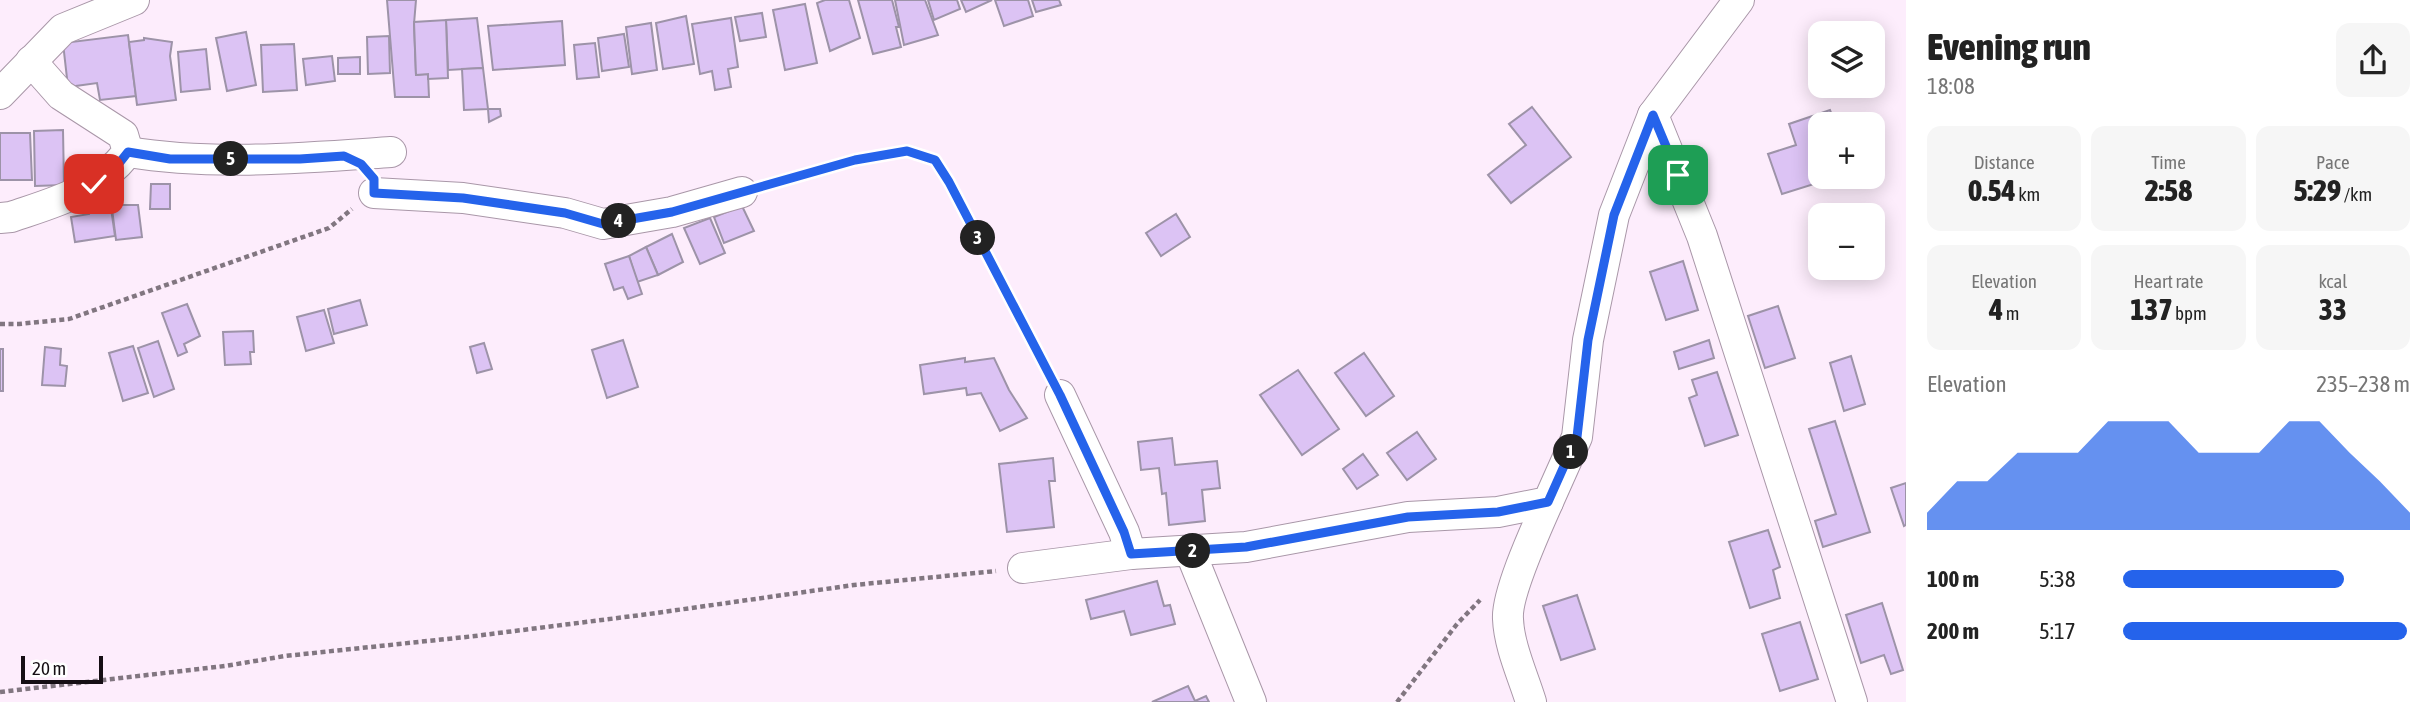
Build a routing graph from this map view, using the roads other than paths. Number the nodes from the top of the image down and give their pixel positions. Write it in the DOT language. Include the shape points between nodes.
graph roads {
  1 [pos="134,0"];
  2 [pos="1739,0"];
  3 [pos="32,61"];
  4 [pos="0,94"];
  5 [pos="1653,115"];
  6 [pos="128,152"];
  7 [pos="391,152"];
  8 [pos="742,192"];
  9 [pos="374,193"];
  10 [pos="0,218"];
  11 [pos="1060,395"];
  12 [pos="1548,502"];
  13 [pos="1190,551"];
  14 [pos="1131,554"];
  15 [pos="1023,568"];
  16 [pos="1251,702"];
  17 [pos="1531,702"];
  18 [pos="1852,702"];
  1 -- 3 [label="street" via="63,29"];
  2 -- 5 [label="street"];
  3 -- 4 [label="street"];
  3 -- 6 [label="street" via="61,95 123,135"];
  5 -- 12 [label="street" via="1614,215 1588,340 1577,437"];
  5 -- 18 [label="street" via="1702,236"];
  6 -- 7 [label="street" via="170,159 300,159"];
  6 -- 10 [label="street" via="113,171 94,184"];
  8 -- 9 [label="street" via="672,212 603,224 565,213 463,198"];
  11 -- 14 [label="street"];
  12 -- 13 [label="street" via="1498,512 1408,517 1246,547"];
  12 -- 17 [label="street" via="1507,617"];
  13 -- 14 [label="street"];
  13 -- 16 [label="street"];
  14 -- 15 [label="street"];
}
